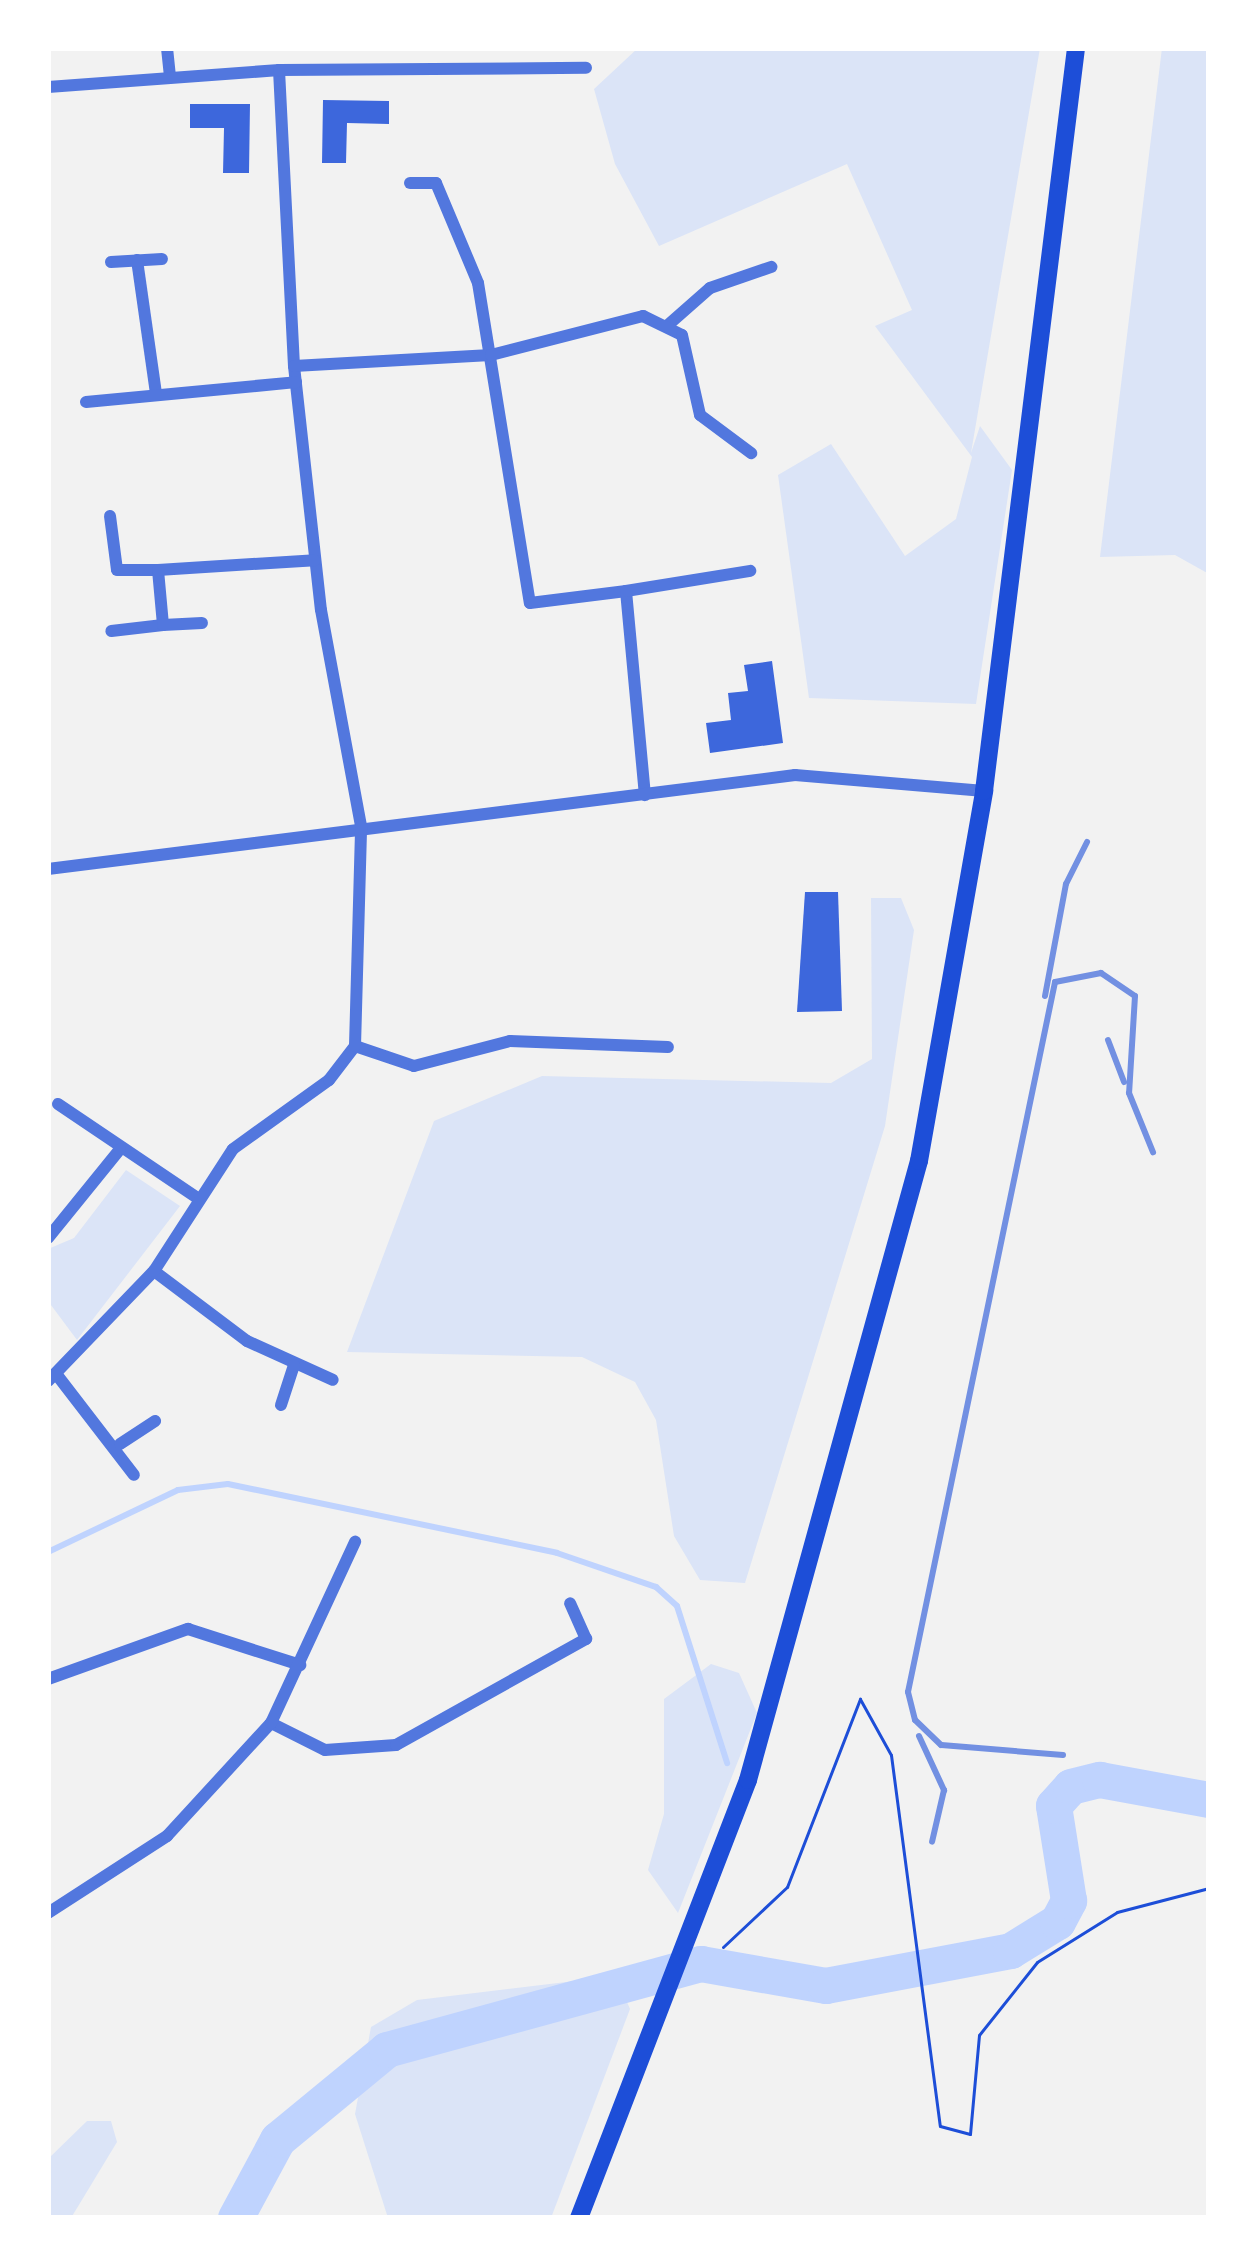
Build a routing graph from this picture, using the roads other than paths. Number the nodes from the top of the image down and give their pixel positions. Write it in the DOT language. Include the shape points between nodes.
graph roads {
  1 [pos="167,48"];
  2 [pos="1078,48"];
  3 [pos="586,68"];
  4 [pos="279,70"];
  5 [pos="170,76"];
  6 [pos="48,87"];
  7 [pos="410,183"];
  8 [pos="162,259"];
  9 [pos="137,260"];
  10 [pos="111,262"];
  11 [pos="771,268"];
  12 [pos="668,325"];
  13 [pos="491,355"];
  14 [pos="294,366"];
  15 [pos="296,382"];
  16 [pos="156,393"];
  17 [pos="86,402"];
  18 [pos="751,453"];
  19 [pos="110,516"];
  20 [pos="315,560"];
  21 [pos="158,570"];
  22 [pos="750,571"];
  23 [pos="626,591"];
  24 [pos="202,623"];
  25 [pos="163,625"];
  26 [pos="111,631"];
  27 [pos="984,791"];
  28 [pos="644,795"];
  29 [pos="362,826"];
  30 [pos="48,868"];
  31 [pos="355,1046"];
  32 [pos="668,1048"];
  33 [pos="58,1104"];
  34 [pos="120,1149"];
  35 [pos="199,1199"];
  36 [pos="48,1238"];
  37 [pos="154,1271"];
  38 [pos="294,1365"];
  39 [pos="53,1378"];
  40 [pos="334,1380"];
  41 [pos="280,1405"];
  42 [pos="155,1421"];
  43 [pos="120,1444"];
  44 [pos="134,1475"];
  45 [pos="355,1542"];
  46 [pos="569,1603"];
  47 [pos="300,1665"];
  48 [pos="48,1679"];
  49 [pos="272,1723"];
  50 [pos="48,1912"];
  51 [pos="579,2218"];
  1 -- 5 [label="street"];
  2 -- 27 [label="main road"];
  3 -- 4 [label="street"];
  4 -- 5 [label="street"];
  4 -- 14 [label="street"];
  5 -- 6 [label="street"];
  7 -- 13 [label="street" via="436,183 478,283"];
  8 -- 9 [label="street"];
  9 -- 10 [label="street"];
  9 -- 16 [label="street"];
  11 -- 12 [label="street" via="710,288"];
  12 -- 13 [label="street" via="617,316"];
  12 -- 18 [label="street" via="689,350 700,415"];
  13 -- 14 [label="street"];
  13 -- 23 [label="street" via="530,603"];
  14 -- 15 [label="street"];
  15 -- 16 [label="street"];
  15 -- 20 [label="street"];
  16 -- 17 [label="street"];
  19 -- 21 [label="street" via="117,570"];
  20 -- 21 [label="street"];
  20 -- 29 [label="street"];
  21 -- 25 [label="street"];
  22 -- 23 [label="street"];
  23 -- 28 [label="street"];
  24 -- 25 [label="street"];
  25 -- 26 [label="street"];
  27 -- 28 [label="street" via="795,775"];
  27 -- 51 [label="main road" via="919,1161 797,1622 699,1923"];
  28 -- 29 [label="street"];
  29 -- 30 [label="street"];
  29 -- 31 [label="street"];
  31 -- 32 [label="street" via="414,1066 510,1042"];
  31 -- 35 [label="street" via="328,1080 253,1128"];
  33 -- 34 [label="street"];
  34 -- 35 [label="street"];
  34 -- 36 [label="street"];
  35 -- 37 [label="street"];
  37 -- 38 [label="street"];
  37 -- 39 [label="street"];
  38 -- 40 [label="street"];
  38 -- 41 [label="street"];
  39 -- 43 [label="street"];
  42 -- 43 [label="street"];
  43 -- 44 [label="street"];
  45 -- 47 [label="street"];
  46 -- 49 [label="street" via="586,1639 396,1745 326,1750"];
  47 -- 48 [label="street" via="188,1629"];
  47 -- 49 [label="street"];
  49 -- 50 [label="street" via="167,1836"];
}
